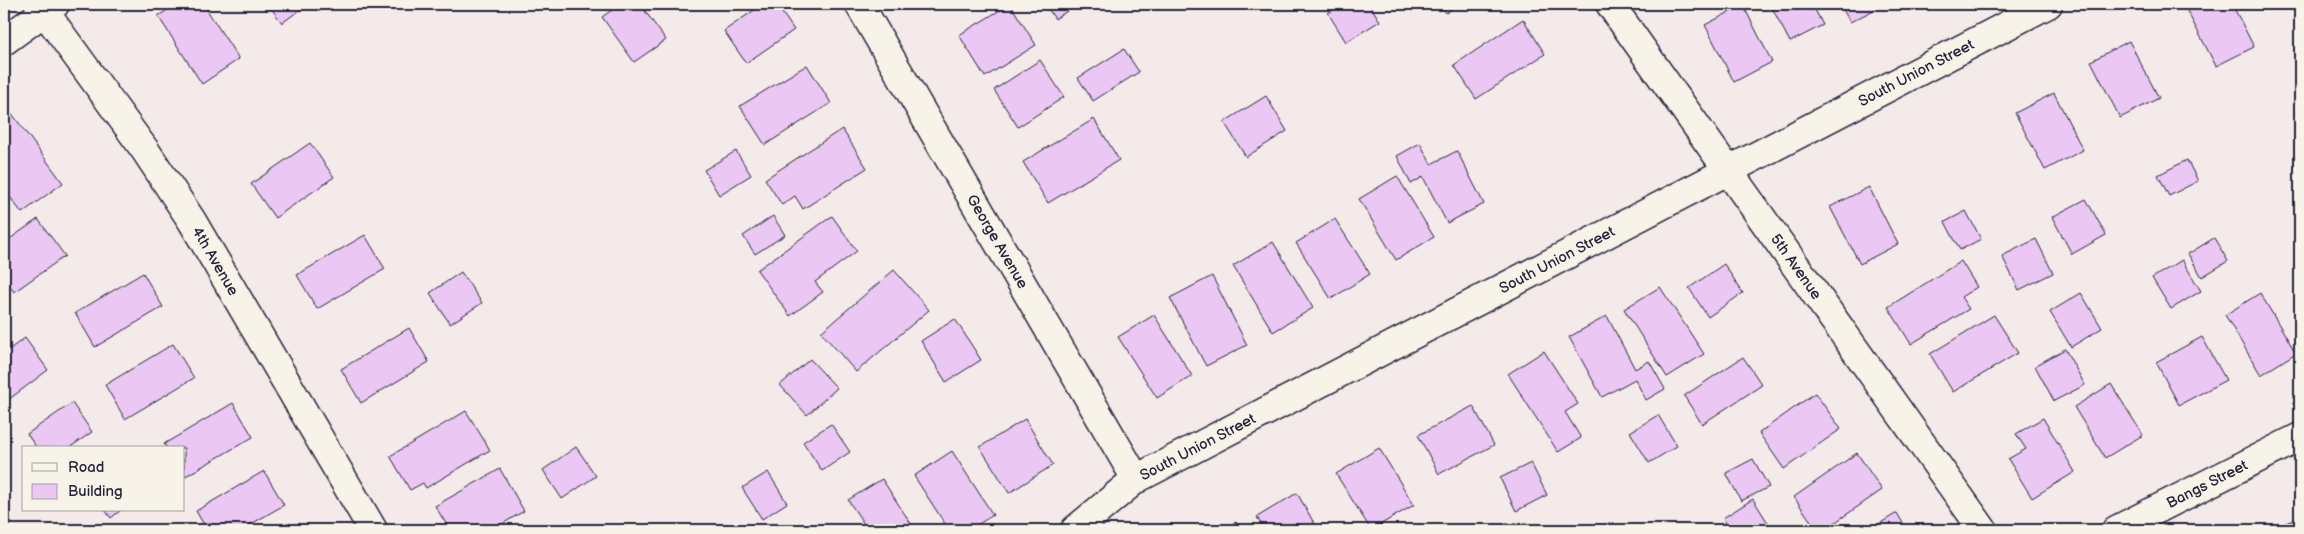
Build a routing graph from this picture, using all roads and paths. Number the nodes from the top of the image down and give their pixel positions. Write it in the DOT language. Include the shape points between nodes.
graph roads {
  1 [pos="859,4"];
  2 [pos="1610,4"];
  3 [pos="2048,4"];
  4 [pos="46,6"];
  5 [pos="4,41"];
  6 [pos="1728,169"];
  7 [pos="2300,437"];
  8 [pos="1136,479"];
  9 [pos="373,530"];
  10 [pos="1075,530"];
  11 [pos="1983,530"];
  12 [pos="2116,530"];
  1 -- 8 [label="street, George Avenue"];
  2 -- 6 [label="street, 5th Avenue"];
  3 -- 6 [label="street, South Union Street"];
  4 -- 5 [label="street"];
  4 -- 9 [label="street, 4th Avenue" via="192,220"];
  6 -- 8 [label="street, South Union Street"];
  6 -- 11 [label="street, 5th Avenue"];
  7 -- 12 [label="street, Bangs Street"];
  8 -- 10 [label="street, South Union Street"];
}
